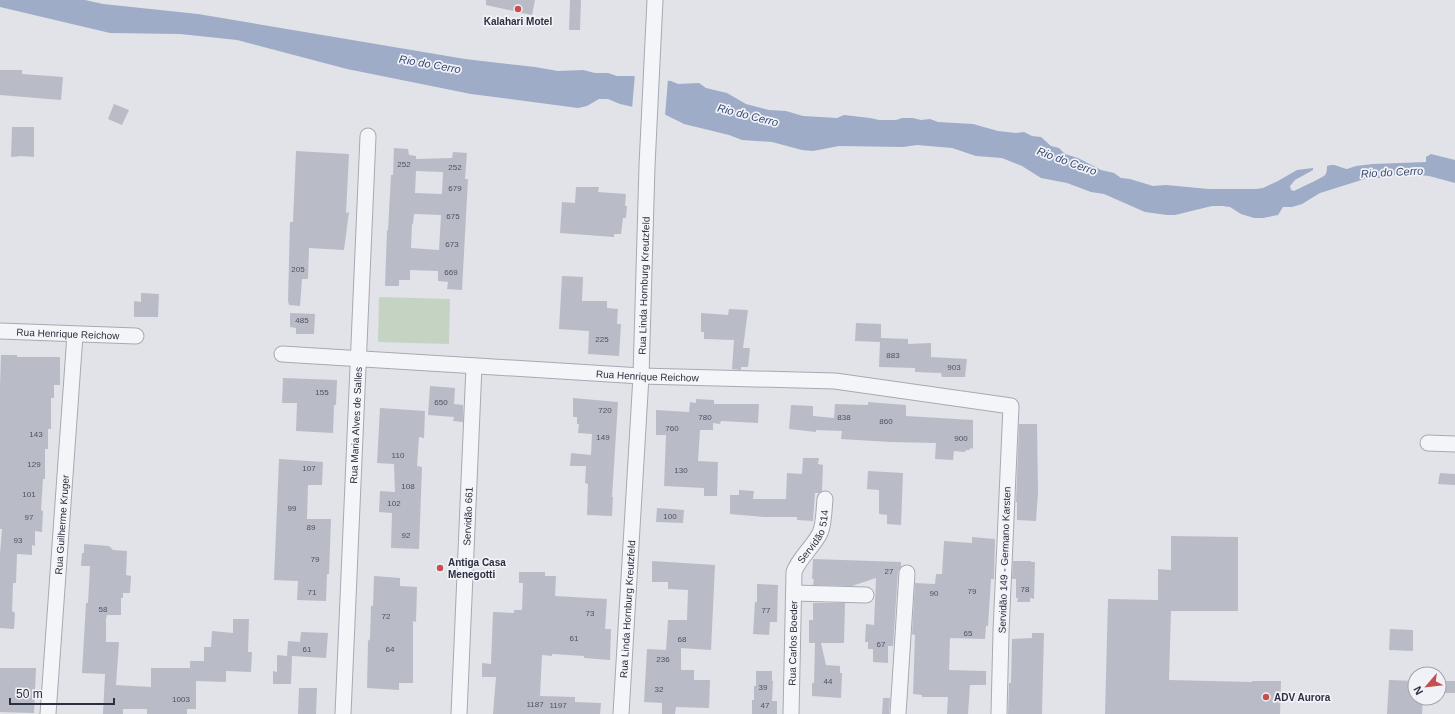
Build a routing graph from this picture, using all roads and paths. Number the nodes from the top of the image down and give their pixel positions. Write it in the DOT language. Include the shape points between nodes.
graph roads {
  1 [pos="655,0"];
  2 [pos="368,136"];
  3 [pos="0,331"];
  4 [pos="75,335"];
  5 [pos="136,336"];
  6 [pos="282,354"];
  7 [pos="358,358"];
  8 [pos="474,366"];
  9 [pos="641,376"];
  10 [pos="1011,406"];
  11 [pos="1428,443"];
  12 [pos="1455,444"];
  13 [pos="479,469"];
  14 [pos="825,499"];
  15 [pos="794,572"];
  16 [pos="906,573"];
  17 [pos="794,592"];
  18 [pos="866,595"];
  19 [pos="48,714"];
  20 [pos="343,714"];
  21 [pos="459,714"];
  22 [pos="468,714"];
  23 [pos="621,714"];
  24 [pos="791,714"];
  25 [pos="898,714"];
  26 [pos="999,714"];
  1 -- 9 [label="street, Rua Linda Hornburg Kreutzfeld"];
  2 -- 7 [label="street, Rua Maria Alves de Salles"];
  3 -- 4 [label="street, Rua Henrique Reichow"];
  4 -- 5 [label="street, Rua Henrique Reichow"];
  4 -- 19 [label="street, Rua Guilherme Kruger"];
  6 -- 7 [label="street, Rua Henrique Reichow"];
  7 -- 8 [label="street, Rua Henrique Reichow"];
  7 -- 20 [label="street, Rua Maria Alves de Salles"];
  8 -- 9 [label="street, Rua Henrique Reichow"];
  8 -- 21 [label="street, Servidão 661"];
  9 -- 10 [label="street, Rua Henrique Reichow" via="835,381"];
  9 -- 23 [label="street, Rua Linda Hornburg Kreutzfeld"];
  10 -- 26 [label="street, Servidão 149 - Germano Karsten"];
  11 -- 12 [label="street"];
  13 -- 22 [label="street"];
  14 -- 15 [label="street, Servidão 514" via="821,532"];
  15 -- 17 [label="street, Rua Carlos Boeder"];
  16 -- 25 [label="street"];
  17 -- 18 [label="street"];
  17 -- 24 [label="street, Rua Carlos Boeder"];
}
